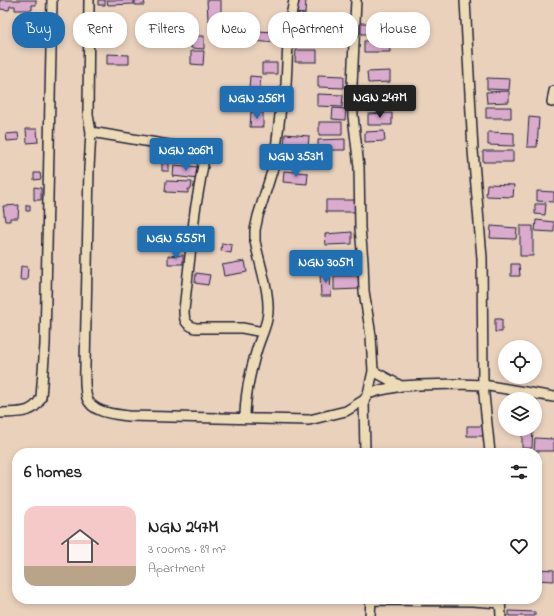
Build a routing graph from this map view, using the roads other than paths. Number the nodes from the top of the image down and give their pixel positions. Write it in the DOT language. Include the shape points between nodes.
graph roads {
  1 [pos="52,0"];
  2 [pos="89,0"];
  3 [pos="294,0"];
  4 [pos="356,0"];
  5 [pos="465,0"];
  6 [pos="554,91"];
  7 [pos="552,102"];
  8 [pos="91,132"];
  9 [pos="262,332"];
  10 [pos="373,371"];
  11 [pos="483,385"];
  12 [pos="401,386"];
  13 [pos="554,396"];
  14 [pos="366,397"];
  15 [pos="0,413"];
  16 [pos="245,418"];
  17 [pos="365,448"];
  18 [pos="489,448"];
  19 [pos="371,604"];
  20 [pos="500,604"];
  21 [pos="370,616"];
  22 [pos="501,616"];
  1 -- 15 [label="street" via="41,397 32,410"];
  2 -- 8 [label="street" via="88,115"];
  3 -- 9 [label="street" via="289,21 286,85 274,165 255,230 268,306 267,320"];
  4 -- 10 [label="street" via="353,116 359,167 364,291"];
  5 -- 11 [label="street" via="482,258"];
  6 -- 7 [label="street"];
  8 -- 9 [label="street" via="200,152 203,165 195,211 184,319 189,326 195,328 242,328"];
  8 -- 16 [label="street" via="86,284 87,400 106,413 113,414"];
  9 -- 16 [label="street" via="245,399"];
  10 -- 12 [label="street"];
  10 -- 14 [label="street"];
  11 -- 12 [label="street"];
  11 -- 13 [label="street"];
  11 -- 18 [label="street"];
  12 -- 14 [label="street" via="381,390"];
  14 -- 16 [label="street" via="346,411 309,420"];
  14 -- 17 [label="street"];
  19 -- 21 [label="street"];
  20 -- 22 [label="street"];
}
